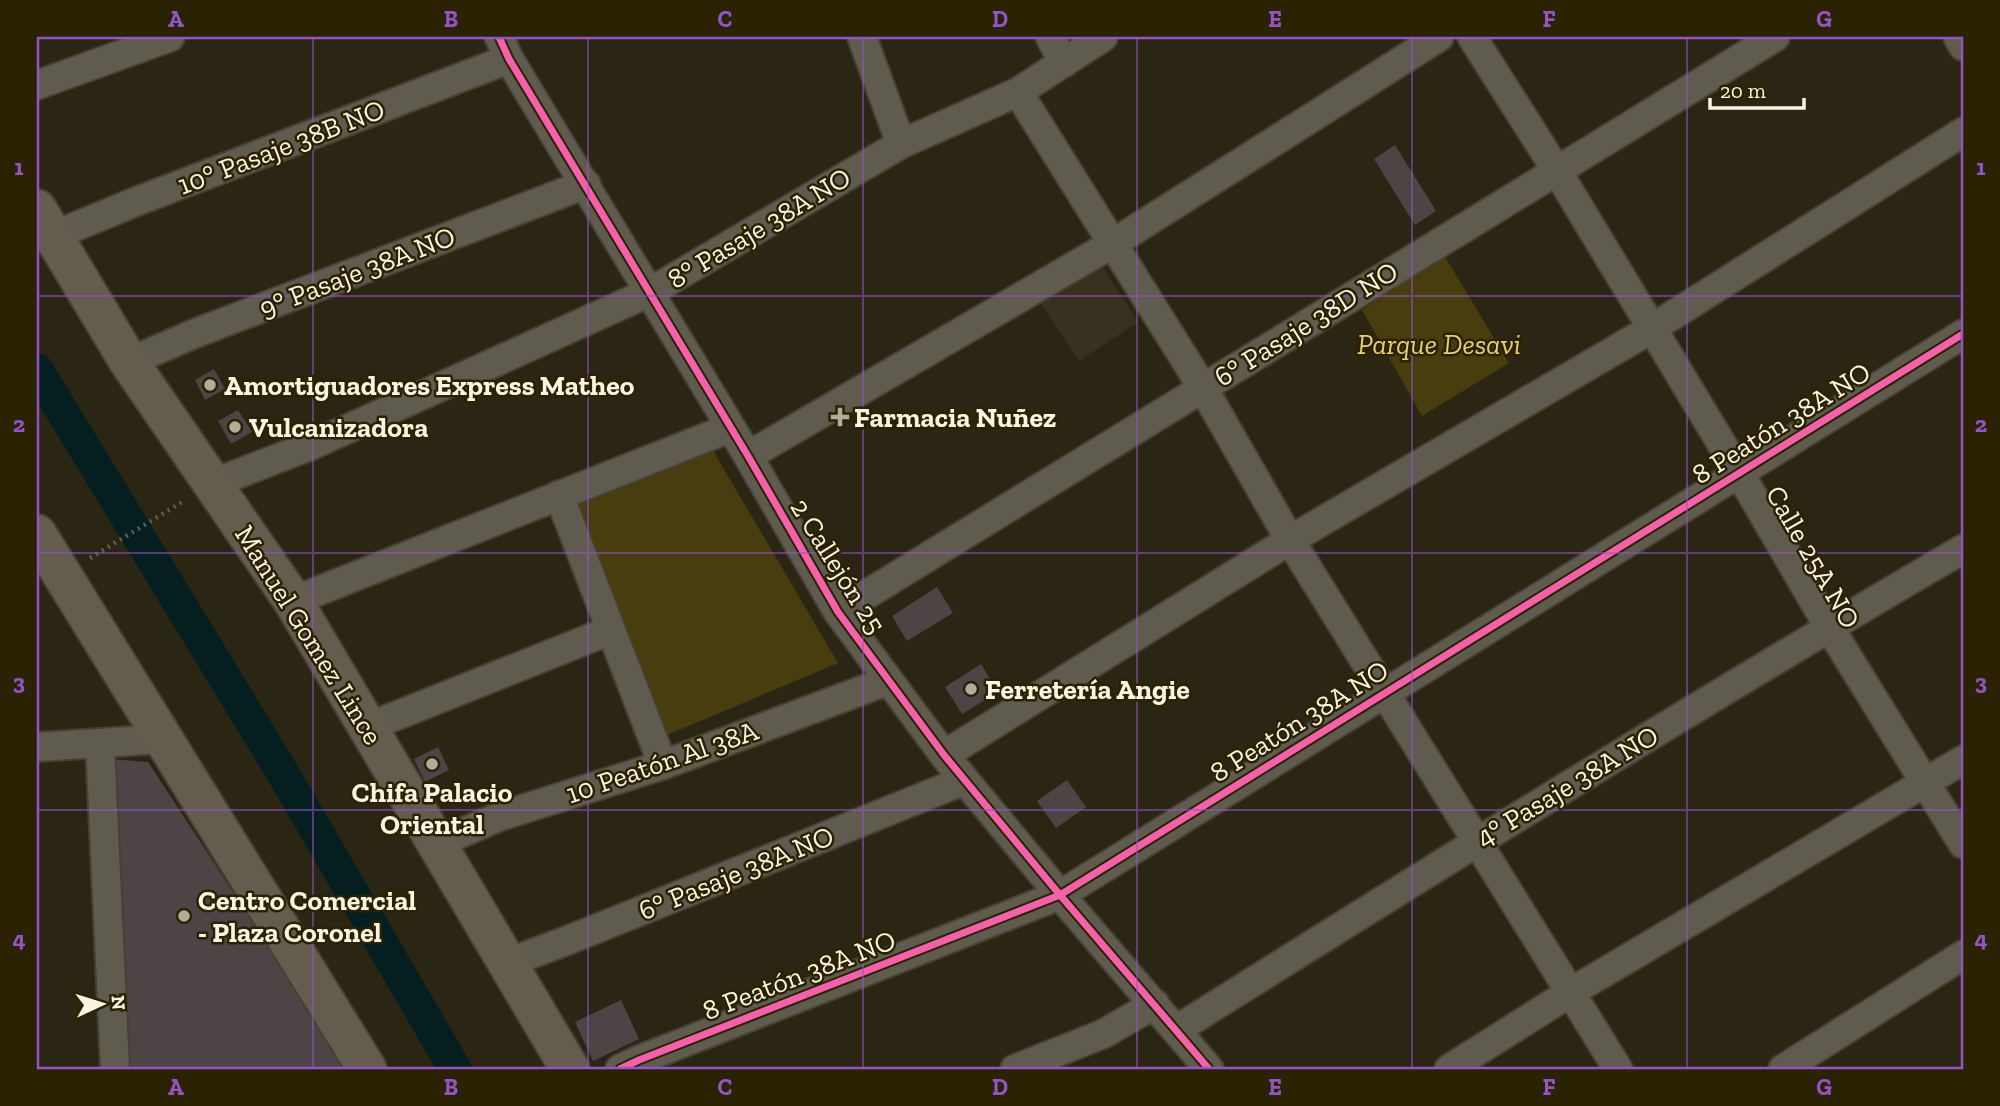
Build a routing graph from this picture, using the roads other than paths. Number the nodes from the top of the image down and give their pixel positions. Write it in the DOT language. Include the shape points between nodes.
graph roads {
  1 [pos="170,37"];
  2 [pos="862,37"];
  3 [pos="1050,37"];
  4 [pos="1102,37"];
  5 [pos="1439,37"];
  6 [pos="1472,37"];
  7 [pos="1775,37"];
  8 [pos="1958,37"];
  9 [pos="1963,46"];
  10 [pos="504,48"];
  11 [pos="1065,63"];
  12 [pos="37,85"];
  13 [pos="1018,92"];
  14 [pos="1963,132"];
  15 [pos="901,144"];
  16 [pos="1557,171"];
  17 [pos="586,184"];
  18 [pos="45,223"];
  19 [pos="1112,244"];
  20 [pos="650,292"];
  21 [pos="1651,328"];
  22 [pos="1963,334"];
  23 [pos="129,362"];
  24 [pos="1203,388"];
  25 [pos="730,428"];
  26 [pos="748,456"];
  27 [pos="1740,474"];
  28 [pos="212,484"];
  29 [pos="559,495"];
  30 [pos="37,534"];
  31 [pos="1290,540"];
  32 [pos="1963,549"];
  33 [pos="293,601"];
  34 [pos="838,612"];
  35 [pos="1829,627"];
  36 [pos="611,630"];
  37 [pos="887,681"];
  38 [pos="1385,692"];
  39 [pos="368,727"];
  40 [pos="163,739"];
  41 [pos="100,744"];
  42 [pos="37,747"];
  43 [pos="944,755"];
  44 [pos="1963,760"];
  45 [pos="663,765"];
  46 [pos="965,780"];
  47 [pos="1925,783"];
  48 [pos="1477,841"];
  49 [pos="436,844"];
  50 [pos="1963,844"];
  51 [pos="1060,895"];
  52 [pos="1963,956"];
  53 [pos="506,962"];
  54 [pos="1571,992"];
  55 [pos="1155,1004"];
  56 [pos="1176,1030"];
  57 [pos="115,1069"];
  58 [pos="367,1069"];
  59 [pos="570,1069"];
  60 [pos="620,1069"];
  61 [pos="1015,1069"];
  62 [pos="1209,1069"];
  63 [pos="1449,1069"];
  64 [pos="1618,1069"];
  65 [pos="1783,1069"];
  1 -- 12 [label="street"];
  2 -- 15 [label="street"];
  3 -- 11 [label="street"];
  4 -- 11 [label="street, 8° Pasaje 38A NO"];
  5 -- 19 [label="street"];
  6 -- 16 [label="street, Calle 25A NO"];
  7 -- 16 [label="street, 6° Pasaje 38D NO"];
  8 -- 9 [label="street"];
  10 -- 17 [label="street, 2 Callejón 25"];
  10 -- 18 [label="street, 10° Pasaje 38B NO" via="135,202"];
  11 -- 13 [label="street, 8° Pasaje 38A NO"];
  13 -- 15 [label="street, 8° Pasaje 38A NO"];
  13 -- 19 [label="street"];
  14 -- 21 [label="street"];
  15 -- 20 [label="street, 8° Pasaje 38A NO"];
  16 -- 21 [label="street, Calle 25A NO"];
  16 -- 24 [label="street, 6° Pasaje 38D NO"];
  17 -- 20 [label="street, 2 Callejón 25"];
  17 -- 23 [label="street, 9° Pasaje 38A NO"];
  18 -- 23 [label="main road, Manuel Gomez Lince"];
  19 -- 24 [label="street"];
  19 -- 26 [label="street"];
  20 -- 25 [label="street, 2 Callejón 25"];
  20 -- 28 [label="street, 8° Pasaje 38A NO" via="312,445"];
  21 -- 27 [label="street, Calle 25A NO"];
  21 -- 31 [label="street"];
  22 -- 27 [label="street, 8 Peatón 38A NO"];
  23 -- 28 [label="main road, Manuel Gomez Lince"];
  24 -- 31 [label="street"];
  24 -- 34 [label="street, 6° Pasaje 38D NO"];
  25 -- 26 [label="street, 2 Callejón 25"];
  25 -- 29 [label="street"];
  26 -- 34 [label="street, 2 Callejón 25"];
  27 -- 35 [label="street, Calle 25A NO"];
  27 -- 38 [label="street, 8 Peatón 38A NO"];
  28 -- 33 [label="main road, Manuel Gomez Lince"];
  29 -- 33 [label="street"];
  29 -- 36 [label="street"];
  30 -- 40 [label="main road"];
  31 -- 38 [label="street"];
  31 -- 43 [label="street"];
  32 -- 35 [label="street, 4° Pasaje 38A NO"];
  33 -- 39 [label="main road, Manuel Gomez Lince"];
  34 -- 37 [label="street, 2 Callejón 25"];
  35 -- 47 [label="street, Calle 25A NO"];
  35 -- 48 [label="street, 4° Pasaje 38A NO"];
  36 -- 39 [label="street"];
  36 -- 45 [label="street"];
  37 -- 43 [label="street, 2 Callejón 25"];
  37 -- 45 [label="street, 10 Peatón Al 38A"];
  38 -- 48 [label="street"];
  38 -- 51 [label="street, 8 Peatón 38A NO"];
  39 -- 49 [label="main road, Manuel Gomez Lince"];
  40 -- 41 [label="street"];
  40 -- 58 [label="main road"];
  41 -- 42 [label="street"];
  41 -- 57 [label="street"];
  43 -- 46 [label="street, 2 Callejón 25"];
  44 -- 47 [label="street"];
  45 -- 49 [label="street, 10 Peatón Al 38A" via="501,816"];
  46 -- 51 [label="street, 2 Callejón 25"];
  46 -- 53 [label="street, 6° Pasaje 38A NO"];
  47 -- 50 [label="street, Calle 25A NO"];
  47 -- 54 [label="street"];
  48 -- 54 [label="street"];
  48 -- 56 [label="street, 4° Pasaje 38A NO"];
  49 -- 53 [label="main road, Manuel Gomez Lince"];
  51 -- 55 [label="street, 2 Callejón 25"];
  51 -- 60 [label="street, 8 Peatón 38A NO"];
  52 -- 65 [label="street"];
  53 -- 59 [label="main road, Manuel Gomez Lince"];
  54 -- 63 [label="street"];
  54 -- 64 [label="street"];
  55 -- 56 [label="street, 2 Callejón 25"];
  55 -- 61 [label="street" via="1103,1034"];
  56 -- 62 [label="street, 2 Callejón 25"];
}
